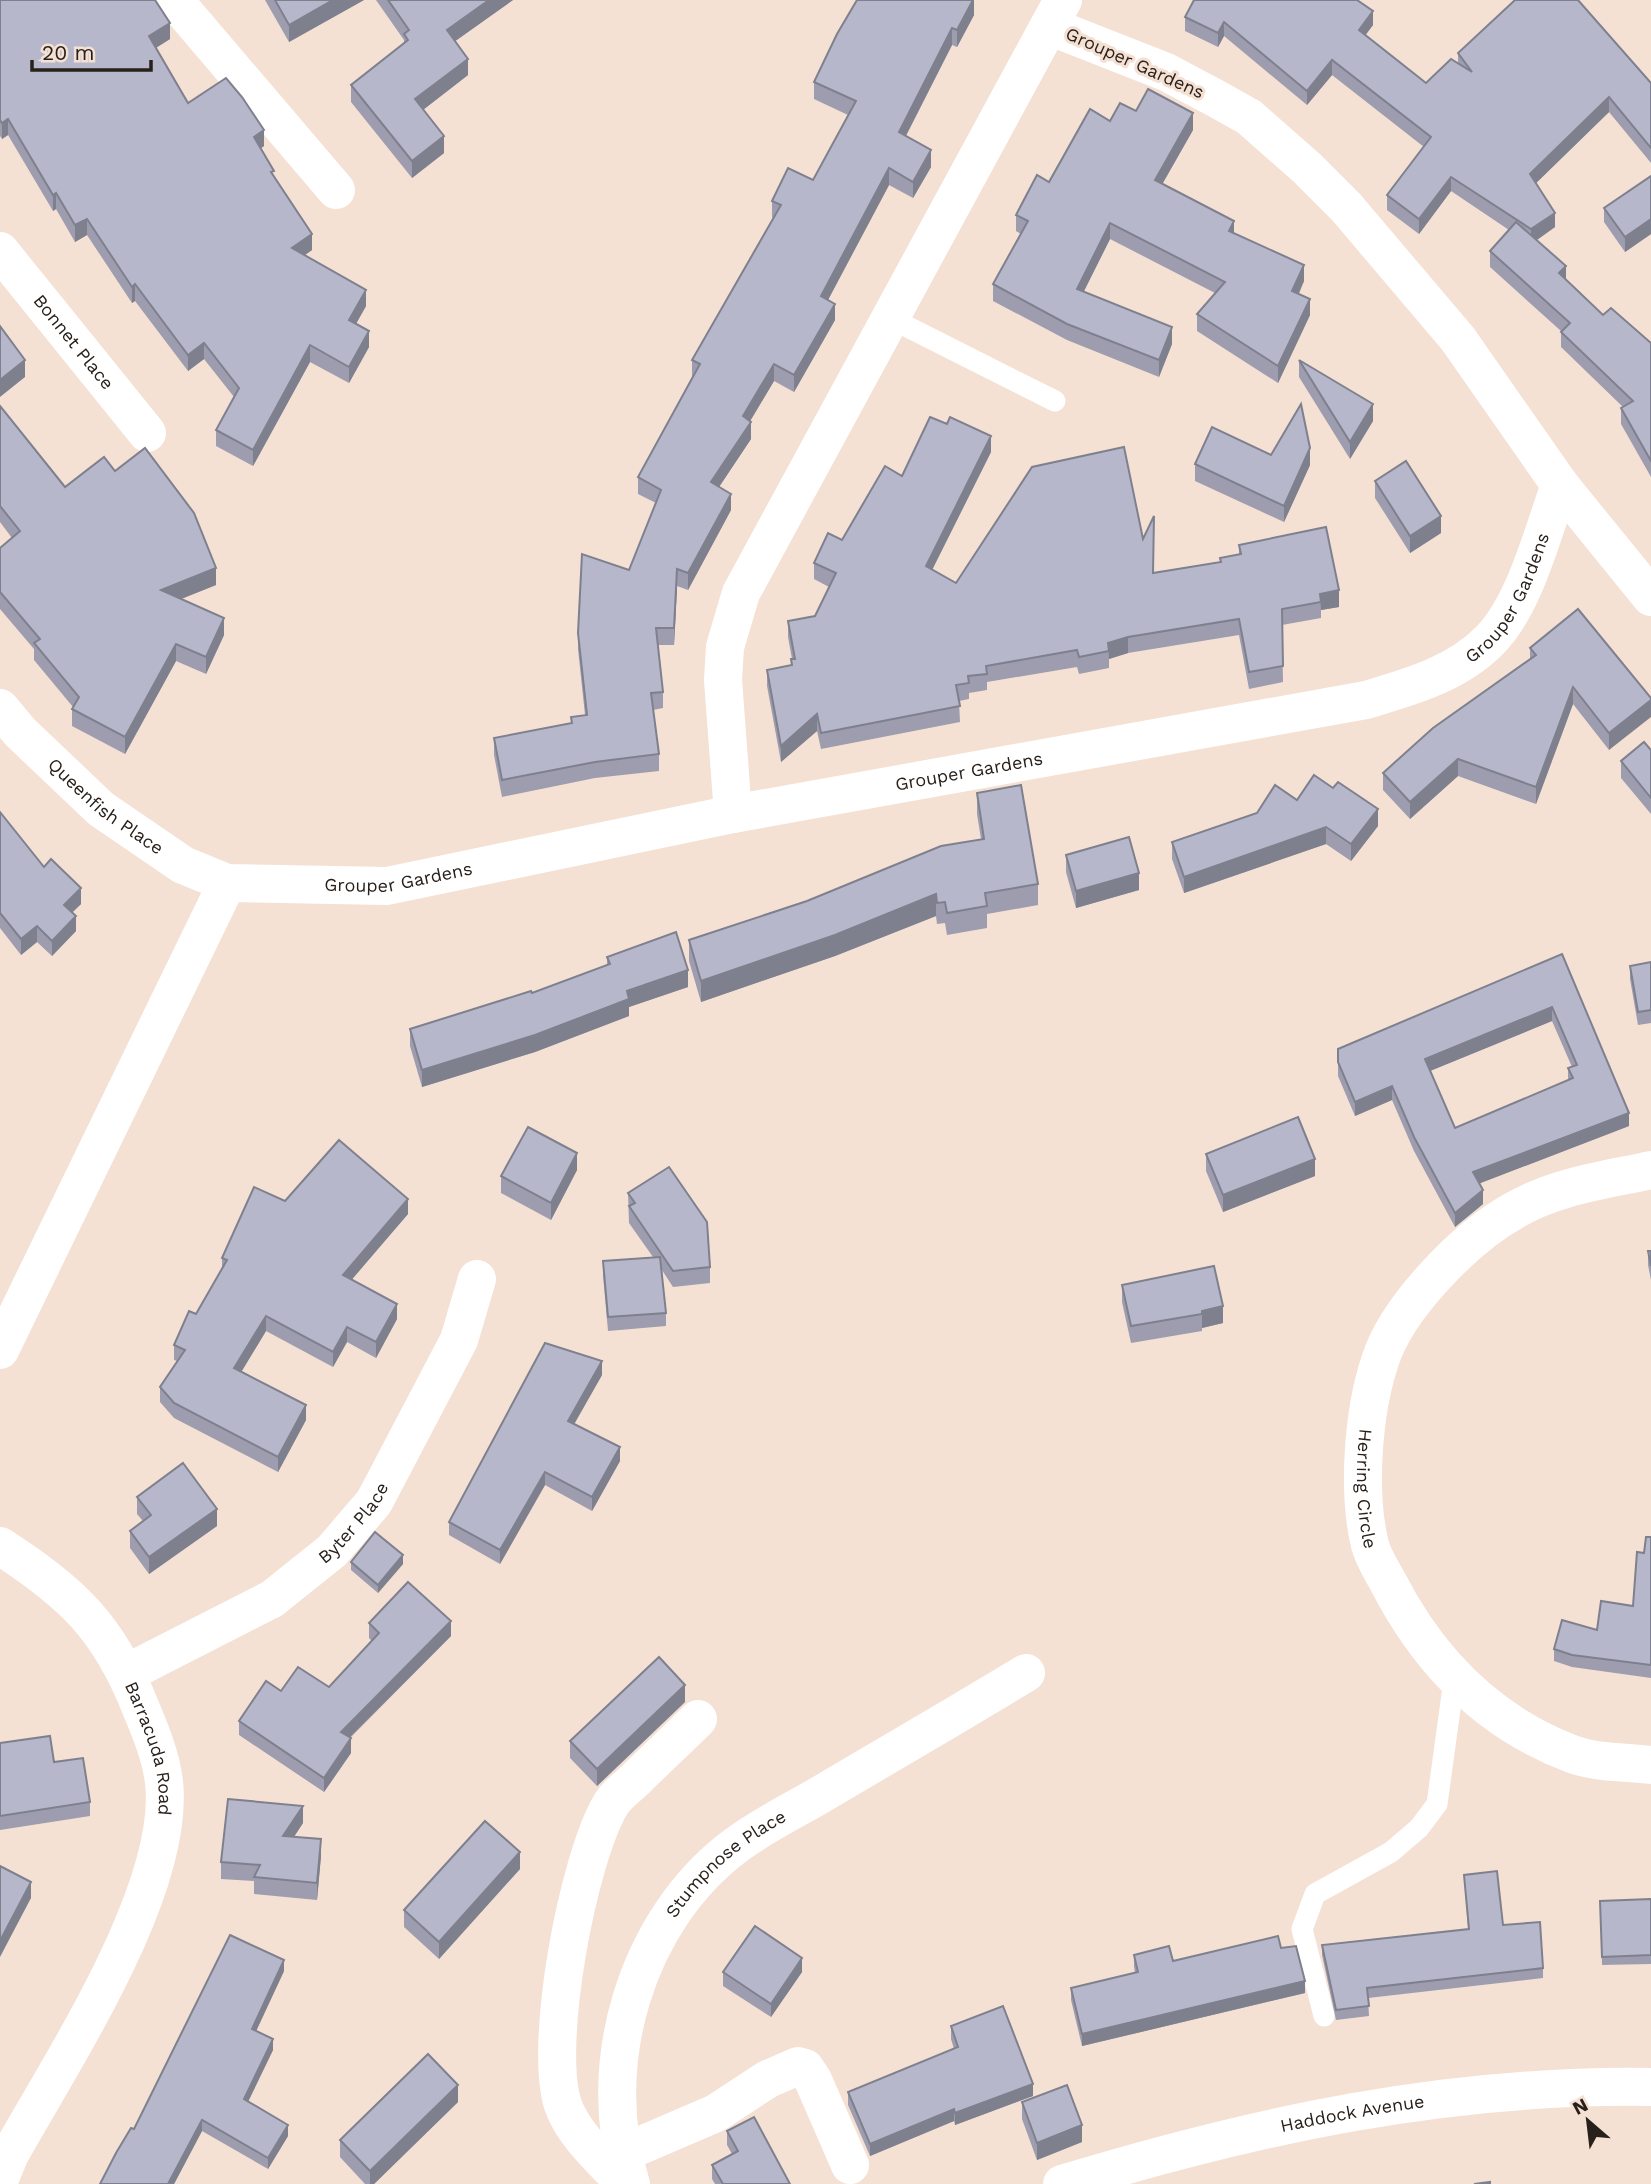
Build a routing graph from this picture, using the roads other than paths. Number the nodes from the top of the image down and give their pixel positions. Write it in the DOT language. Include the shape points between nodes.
graph roads {
  1 [pos="174,0"];
  2 [pos="1056,13"];
  3 [pos="336,190"];
  4 [pos="0,251"];
  5 [pos="890,318"];
  6 [pos="1055,401"];
  7 [pos="147,433"];
  8 [pos="1559,485"];
  9 [pos="1651,597"];
  10 [pos="0,708"];
  11 [pos="733,814"];
  12 [pos="227,883"];
  13 [pos="1651,1170"];
  14 [pos="477,1279"];
  15 [pos="0,1350"];
  16 [pos="0,1546"];
  17 [pos="127,1673"];
  18 [pos="1026,1673"];
  19 [pos="1454,1680"];
  20 [pos="698,1719"];
  21 [pos="1651,1765"];
  22 [pos="1324,2016"];
  23 [pos="1651,2087"];
  24 [pos="850,2165"];
  25 [pos="626,2174"];
  26 [pos="0,2178"];
  27 [pos="1062,2184"];
  1 -- 3 [label="street"];
  2 -- 5 [label="street, Grouper Gardens"];
  2 -- 8 [label="street, Grouper Gardens" via="1238,111 1307,168 1458,339"];
  4 -- 7 [label="street, Bonnet Place"];
  5 -- 6 [label="lane"];
  5 -- 11 [label="street, Grouper Gardens" via="741,593 731,624 723,680"];
  8 -- 9 [label="street"];
  8 -- 11 [label="street, Grouper Gardens" via="1507,615 1491,640 1437,677 1366,700"];
  10 -- 12 [label="street, Queenfish Place" via="101,809 183,865"];
  11 -- 12 [label="street, Grouper Gardens" via="387,886"];
  12 -- 15 [label="street"];
  13 -- 19 [label="street, Herring Circle" via="1562,1190 1515,1209 1443,1266 1399,1323 1380,1360 1363,1478 1370,1546 1408,1622"];
  14 -- 17 [label="street, Byter Place" via="459,1340 366,1512 331,1551 272,1599"];
  16 -- 17 [label="street, Barracuda Road" via="44,1575 97,1624"];
  17 -- 26 [label="street, Barracuda Road" via="164,1782 153,1875 111,1972"];
  18 -- 25 [label="street, Stumpnose Place" via="734,1846 679,1900 648,1954 623,2023 616,2106"];
  19 -- 21 [label="street, Herring Circle" via="1519,1730 1576,1756"];
  19 -- 22 [label="lane" via="1437,1804 1419,1828 1391,1852 1315,1894 1302,1929"];
  20 -- 25 [label="street" via="612,1802 589,1863 562,1979 556,2056 564,2105 575,2128"];
  23 -- 27 [label="street, Haddock Avenue" via="1576,2086 1454,2095 1302,2119"];
  24 -- 25 [label="street" via="813,2080 798,2066 768,2079"];
}
